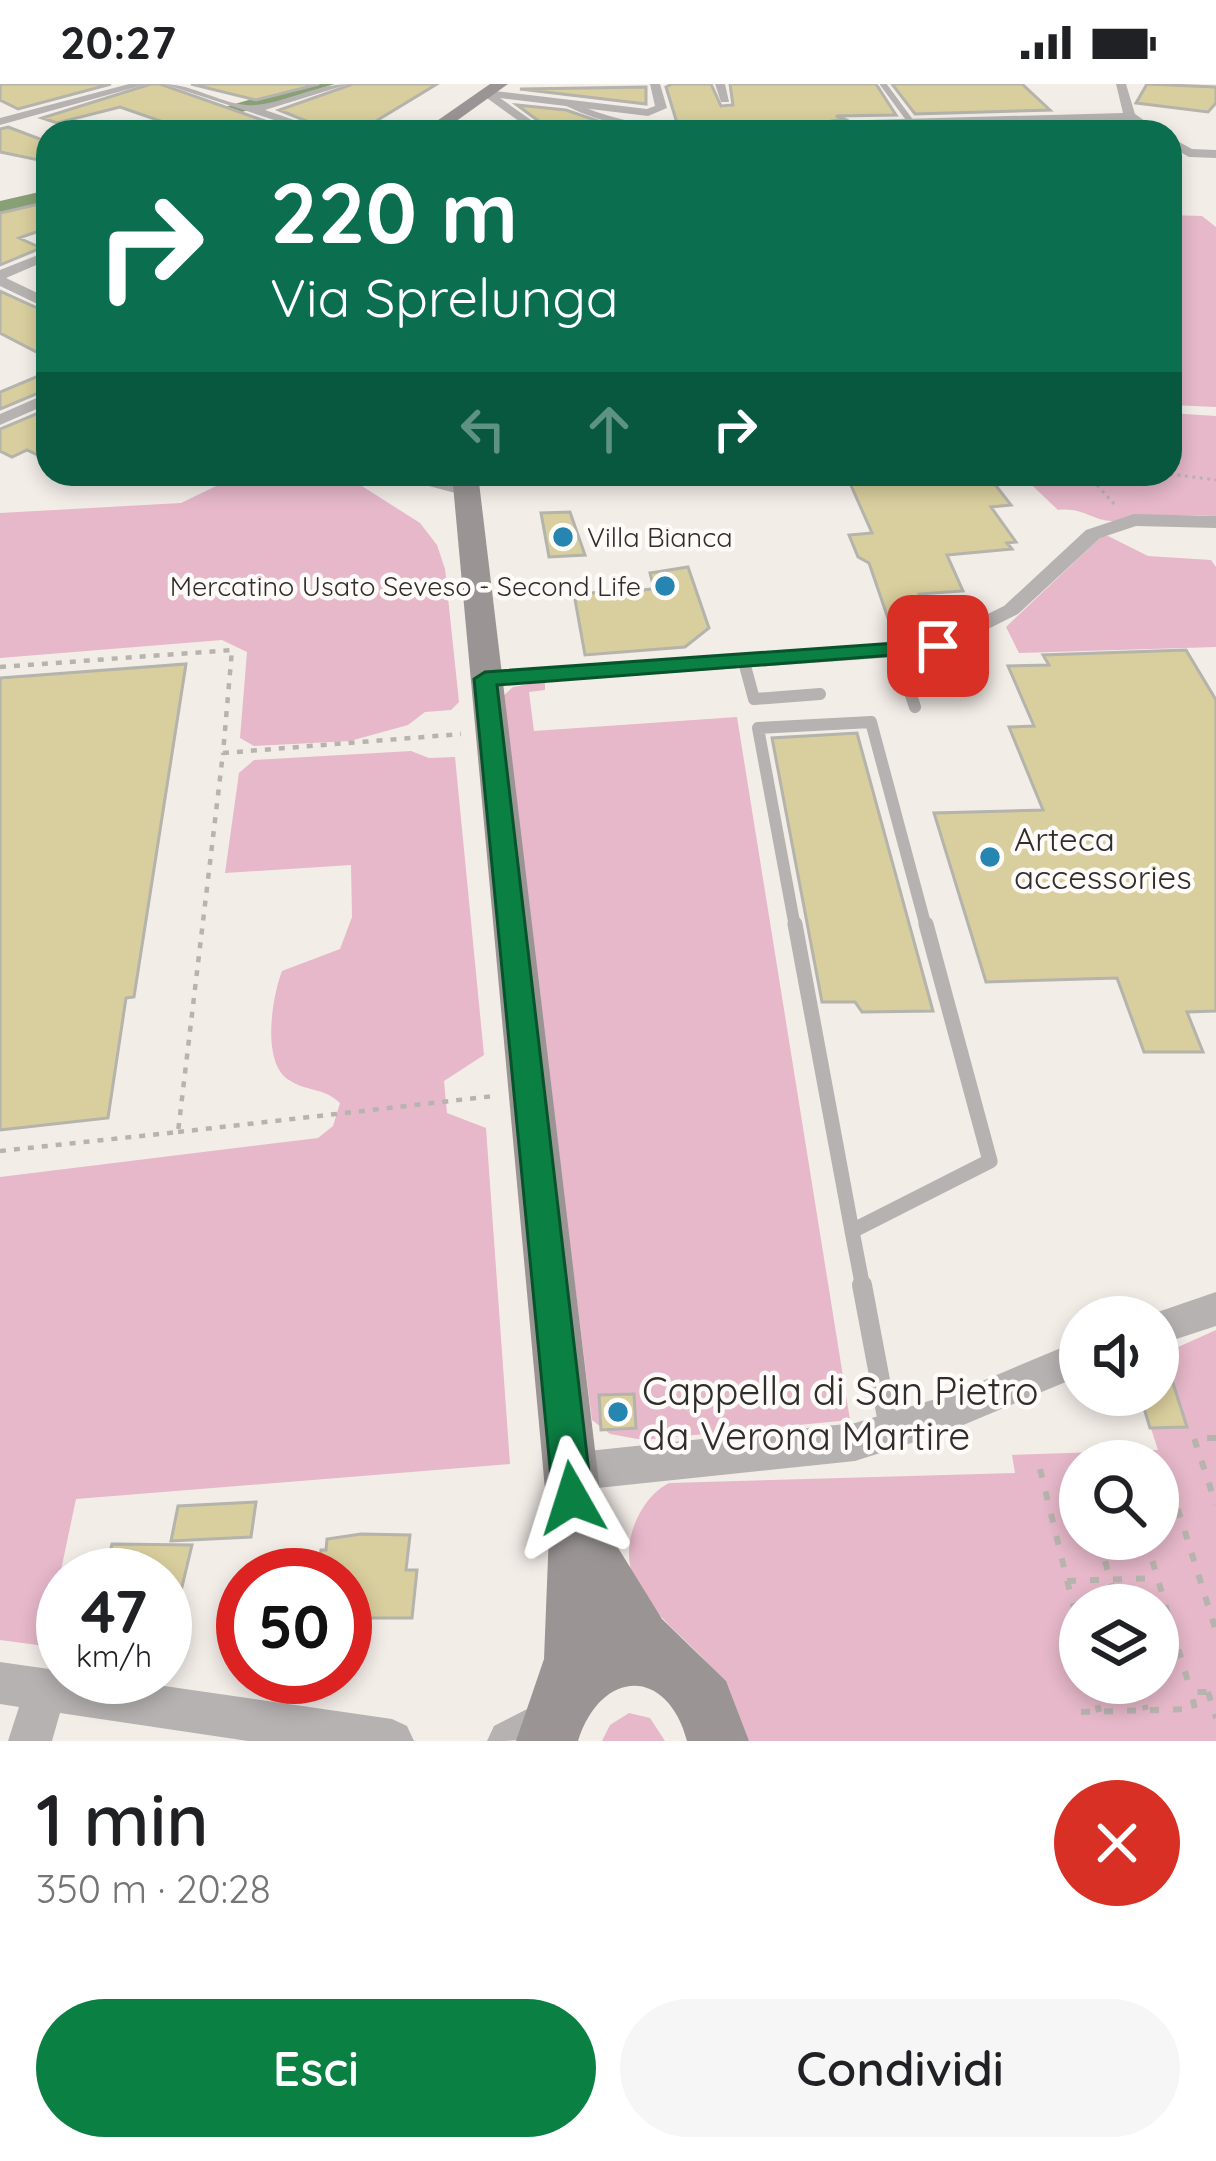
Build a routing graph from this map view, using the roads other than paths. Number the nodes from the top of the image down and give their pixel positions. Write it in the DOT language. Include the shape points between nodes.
graph roads {
  1 [pos="92,84"];
  2 [pos="142,84"];
  3 [pos="169,84"];
  4 [pos="344,84"];
  5 [pos="655,84"];
  6 [pos="720,84"];
  7 [pos="883,84"];
  8 [pos="1121,84"];
  9 [pos="493,88"];
  10 [pos="114,92"];
  11 [pos="725,100"];
  12 [pos="567,103"];
  13 [pos="245,108"];
  14 [pos="1130,116"];
  15 [pos="284,120"];
  16 [pos="447,120"];
  17 [pos="529,120"];
  18 [pos="625,120"];
  19 [pos="910,120"];
  20 [pos="984,120"];
  21 [pos="1136,120"];
  22 [pos="0,122"];
  23 [pos="1182,149"];
  24 [pos="1216,154"];
  25 [pos="36,262"];
  26 [pos="1,281"];
  27 [pos="36,298"];
  28 [pos="36,404"];
  29 [pos="0,420"];
  30 [pos="466,486"];
  31 [pos="1216,522"];
  32 [pos="896,651"];
  33 [pos="744,662"];
  34 [pos="485,679"];
  35 [pos="820,694"];
  36 [pos="915,707"];
  37 [pos="852,1231"];
  38 [pos="1216,1309"];
  39 [pos="1179,1321"];
  40 [pos="1059,1366"];
  41 [pos="890,1433"];
  42 [pos="573,1498"];
  43 [pos="664,1661"];
  44 [pos="0,1683"];
  45 [pos="36,1689"];
  46 [pos="41,1704"];
  47 [pos="140,1704"];
  48 [pos="553,1721"];
  49 [pos="30,1741"];
  50 [pos="392,1741"];
  51 [pos="509,1741"];
  52 [pos="718,1741"];
  1 -- 10 [label="street"];
  2 -- 10 [label="street"];
  3 -- 13 [label="street"];
  4 -- 13 [label="street"];
  5 -- 12 [label="street" via="662,106 652,113"];
  6 -- 11 [label="street"];
  7 -- 19 [label="lane"];
  8 -- 14 [label="street"];
  9 -- 12 [label="street"];
  9 -- 16 [label="main road"];
  9 -- 17 [label="street"];
  10 -- 22 [label="street"];
  12 -- 18 [label="lane"];
  13 -- 15 [label="street"];
  14 -- 20 [label="street"];
  14 -- 21 [label="street"];
  23 -- 24 [label="street"];
  25 -- 26 [label="street"];
  26 -- 27 [label="street"];
  28 -- 29 [label="street"];
  30 -- 34 [label="main road"];
  31 -- 32 [label="street" via="1130,521 1093,535 986,627"];
  32 -- 33 [label="street"];
  32 -- 36 [label="lane"];
  33 -- 34 [label="street"];
  33 -- 35 [label="lane" via="754,699"];
  34 -- 42 [label="main road"];
  37 -- 37 [label="lane" via="990,1161 871,722 758,728"];
  37 -- 41 [label="lane"];
  38 -- 39 [label="street"];
  40 -- 41 [label="street"];
  41 -- 42 [label="street"];
  42 -- 43 [label="main road" via="635,1631"];
  42 -- 48 [label="main road" via="575,1645"];
  43 -- 48 [label="main road" via="614,1655 583,1672"];
  43 -- 52 [label="main road" via="705,1700"];
  44 -- 45 [label="street"];
  46 -- 49 [label="street"];
  47 -- 50 [label="street"];
  48 -- 51 [label="street"];
}
